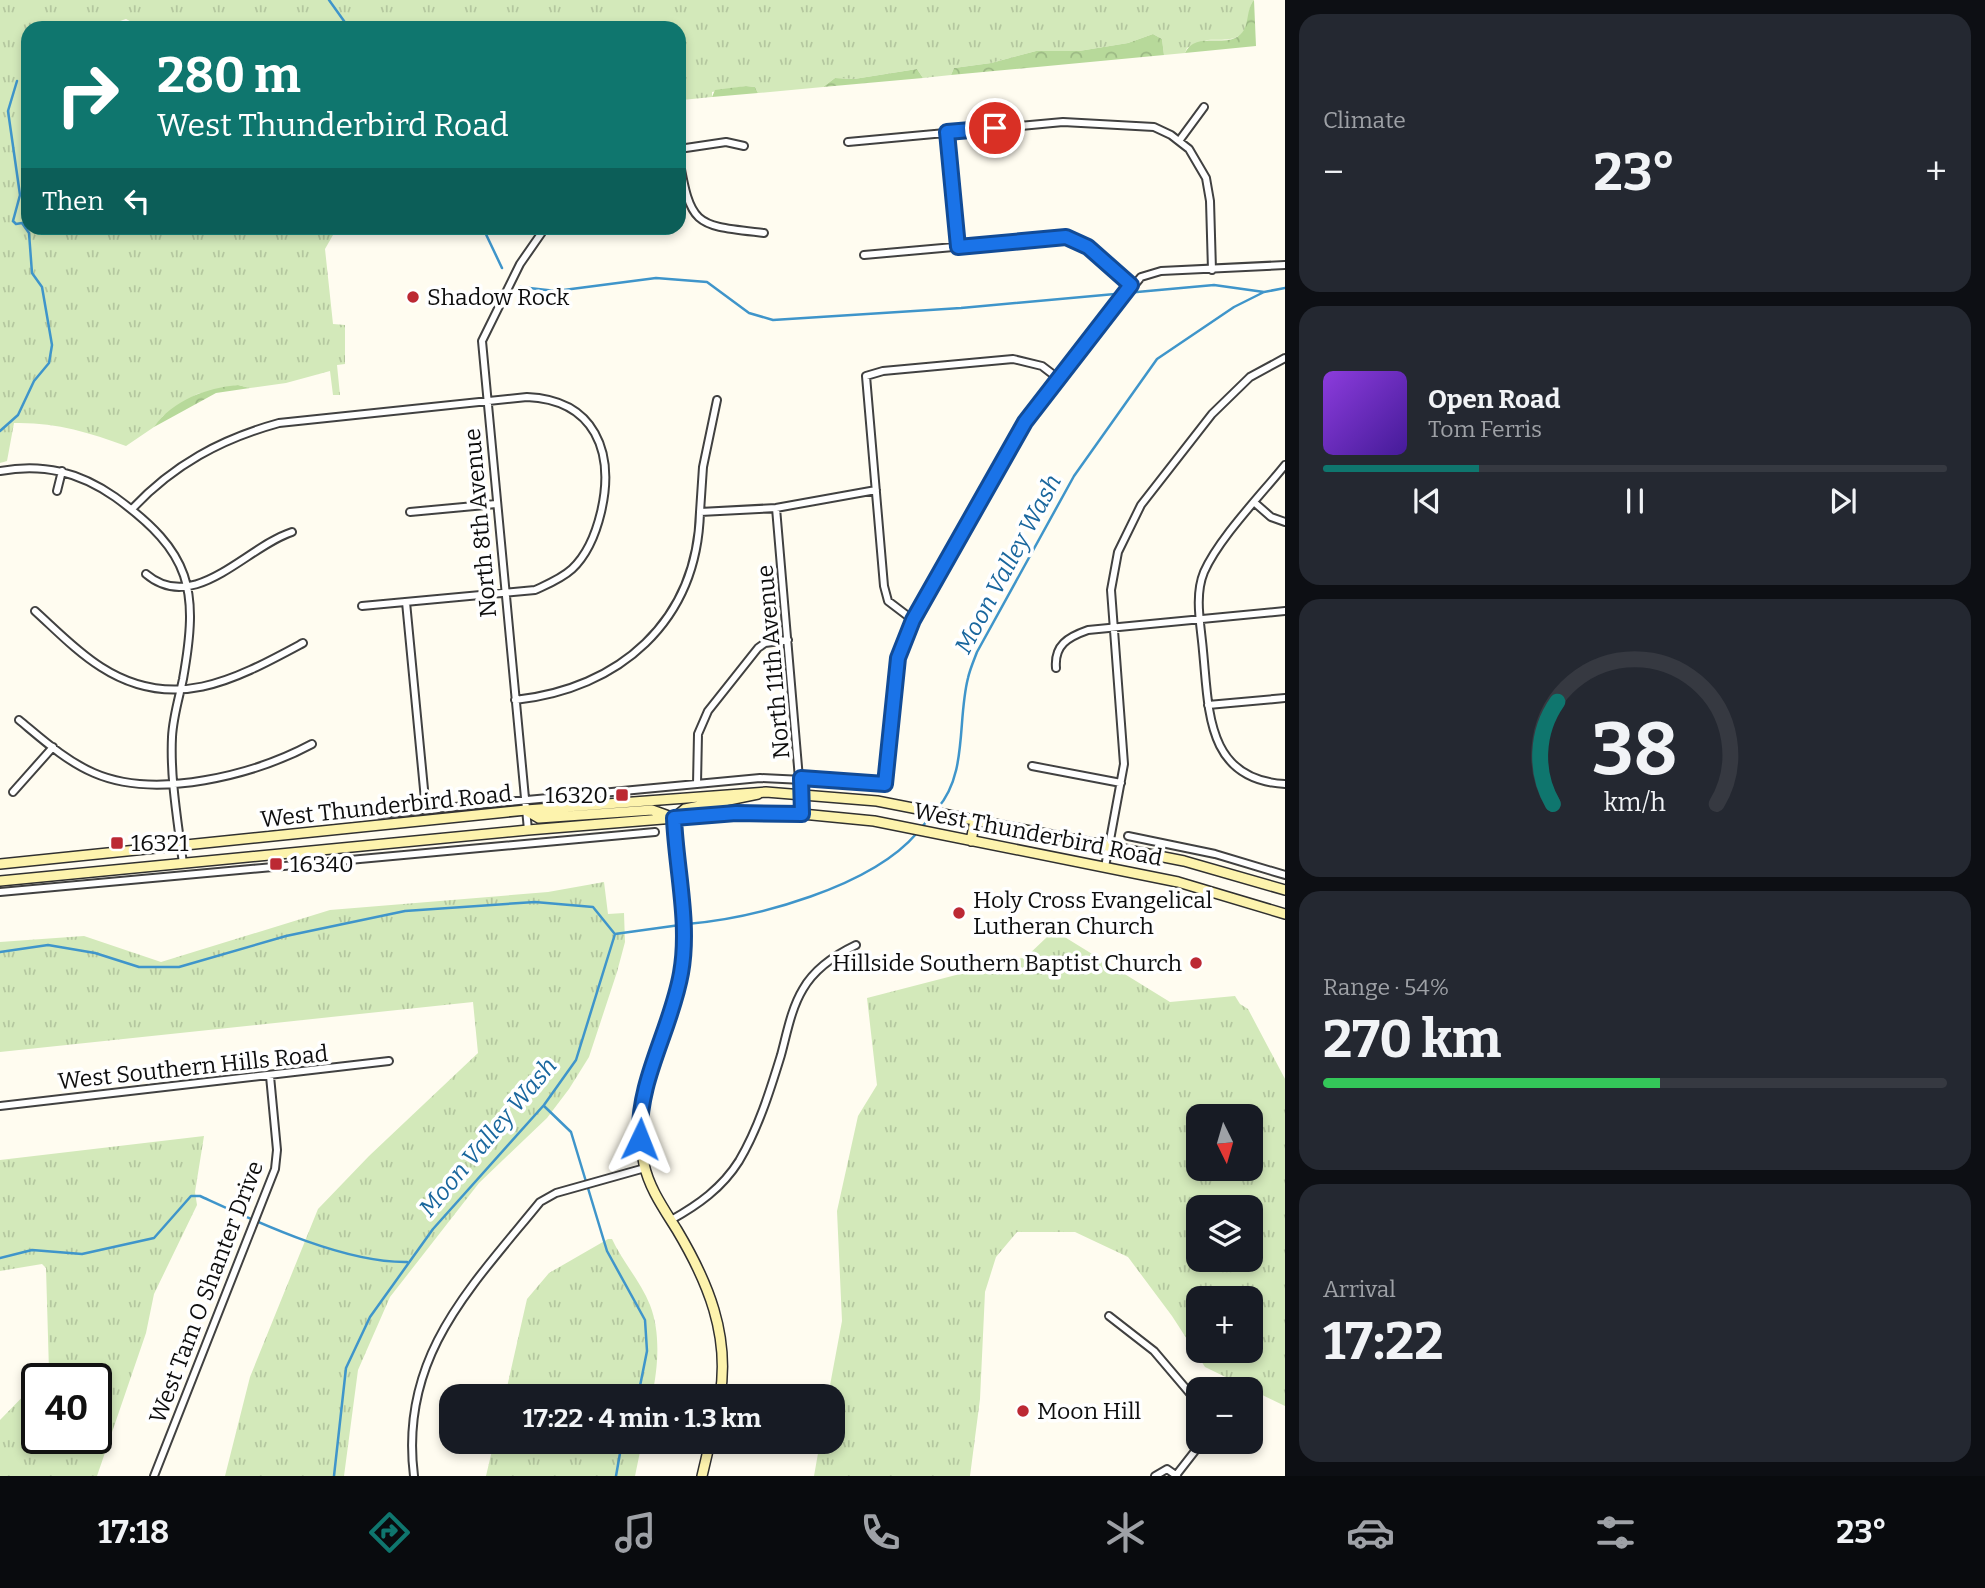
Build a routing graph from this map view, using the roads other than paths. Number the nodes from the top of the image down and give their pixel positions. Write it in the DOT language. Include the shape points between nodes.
graph roads {
  1 [pos="1204,107"];
  2 [pos="947,132"];
  3 [pos="1179,141"];
  4 [pos="848,142"];
  5 [pos="744,146"];
  6 [pos="686,148"];
  7 [pos="686,190"];
  8 [pos="765,233"];
  9 [pos="540,235"];
  10 [pos="958,247"];
  11 [pos="864,255"];
  12 [pos="1285,265"];
  13 [pos="1213,270"];
  14 [pos="1130,287"];
  15 [pos="1285,358"];
  16 [pos="1059,379"];
  17 [pos="486,400"];
  18 [pos="717,400"];
  19 [pos="1285,465"];
  20 [pos="0,471"];
  21 [pos="62,471"];
  22 [pos="876,490"];
  23 [pos="57,491"];
  24 [pos="1255,503"];
  25 [pos="496,504"];
  26 [pos="776,508"];
  27 [pos="132,509"];
  28 [pos="410,512"];
  29 [pos="700,512"];
  30 [pos="1285,522"];
  31 [pos="292,532"];
  32 [pos="146,574"];
  33 [pos="188,586"];
  34 [pos="505,593"];
  35 [pos="406,602"];
  36 [pos="362,606"];
  37 [pos="35,611"];
  38 [pos="1285,611"];
  39 [pos="1200,619"];
  40 [pos="913,620"];
  41 [pos="1113,626"];
  42 [pos="788,640"];
  43 [pos="303,643"];
  44 [pos="1056,668"];
  45 [pos="181,689"];
  46 [pos="1285,698"];
  47 [pos="515,700"];
  48 [pos="1208,705"];
  49 [pos="19,720"];
  50 [pos="312,744"];
  51 [pos="53,747"];
  52 [pos="1032,766"];
  53 [pos="801,778"];
  54 [pos="174,782"];
  55 [pos="697,783"];
  56 [pos="1121,783"];
  57 [pos="1285,784"];
  58 [pos="13,792"];
  59 [pos="766,792"];
  60 [pos="802,793"];
  61 [pos="525,805"];
  62 [pos="426,810"];
  63 [pos="380,814"];
  64 [pos="802,814"];
  65 [pos="674,818"];
  66 [pos="975,820"];
  67 [pos="611,824"];
  68 [pos="528,830"];
  69 [pos="655,832"];
  70 [pos="612,836"];
  71 [pos="1128,836"];
  72 [pos="971,841"];
  73 [pos="1152,841"];
  74 [pos="222,843"];
  75 [pos="181,846"];
  76 [pos="1109,846"];
  77 [pos="1149,854"];
  78 [pos="224,860"];
  79 [pos="0,863"];
  80 [pos="183,864"];
  81 [pos="1105,867"];
  82 [pos="225,872"];
  83 [pos="1285,875"];
  84 [pos="0,881"];
  85 [pos="1285,890"];
  86 [pos="0,892"];
  87 [pos="1285,914"];
  88 [pos="856,945"];
  89 [pos="389,1061"];
  90 [pos="270,1076"];
  91 [pos="0,1106"];
  92 [pos="645,1168"];
  93 [pos="671,1220"];
  94 [pos="1109,1315"];
  95 [pos="721,1384"];
  96 [pos="1186,1389"];
  97 [pos="707,1454"];
  98 [pos="1190,1454"];
  99 [pos="1177,1475"];
  100 [pos="154,1476"];
  101 [pos="414,1476"];
  102 [pos="702,1476"];
  103 [pos="1155,1476"];
  1 -- 3 [label="street"];
  2 -- 3 [label="street" via="1115,123 1154,127"];
  2 -- 4 [label="street"];
  2 -- 10 [label="street"];
  3 -- 13 [label="street" via="1196,158 1208,184"];
  5 -- 6 [label="street" via="726,142"];
  7 -- 8 [label="street" via="696,217 716,227"];
  9 -- 17 [label="street, North 8th Avenue" via="520,264 482,341"];
  10 -- 11 [label="street"];
  10 -- 14 [label="street" via="1066,237 1088,247"];
  12 -- 13 [label="street"];
  13 -- 14 [label="street" via="1154,272"];
  14 -- 16 [label="street"];
  15 -- 41 [label="street" via="1231,393 1141,505 1122,540 1114,570"];
  16 -- 22 [label="street" via="1042,366 1013,359 866,376"];
  16 -- 40 [label="street" via="1025,422"];
  17 -- 25 [label="street, North 8th Avenue"];
  17 -- 27 [label="street" via="301,419 249,431 186,461"];
  17 -- 34 [label="street" via="542,397 572,409 595,432 605,465 606,487 596,531 573,568 535,590"];
  18 -- 29 [label="street" via="703,467"];
  19 -- 24 [label="street"];
  20 -- 21 [label="street" via="37,467"];
  21 -- 23 [label="street"];
  21 -- 27 [label="street" via="92,482"];
  22 -- 26 [label="street"];
  22 -- 40 [label="street" via="886,596"];
  24 -- 30 [label="street"];
  24 -- 39 [label="street" via="1205,569 1199,591"];
  25 -- 28 [label="street"];
  25 -- 34 [label="street, North 8th Avenue"];
  26 -- 29 [label="street"];
  26 -- 42 [label="street, North 11th Avenue"];
  27 -- 33 [label="street" via="162,536"];
  29 -- 47 [label="street" via="698,551 687,584 647,642 629,659 587,684"];
  31 -- 33 [label="street" via="275,537 210,580"];
  32 -- 33 [label="street" via="162,586"];
  33 -- 45 [label="street" via="192,625"];
  34 -- 35 [label="street"];
  34 -- 47 [label="street, North 8th Avenue"];
  35 -- 36 [label="street"];
  35 -- 62 [label="street"];
  37 -- 45 [label="street" via="102,668 144,685"];
  38 -- 39 [label="street"];
  39 -- 41 [label="street"];
  39 -- 48 [label="street"];
  40 -- 53 [label="street, West Thunderbird Road" via="898,658 885,784"];
  41 -- 44 [label="street" via="1088,630 1061,643"];
  41 -- 56 [label="street" via="1124,739"];
  42 -- 53 [label="street, North 11th Avenue"];
  42 -- 55 [label="street" via="758,648 708,711 698,734"];
  43 -- 45 [label="street" via="241,677"];
  45 -- 54 [label="street" via="172,734"];
  46 -- 48 [label="street"];
  47 -- 61 [label="street, North 8th Avenue"];
  48 -- 57 [label="street" via="1211,730 1220,749 1247,774"];
  49 -- 51 [label="street"];
  50 -- 54 [label="street" via="243,772"];
  51 -- 54 [label="street" via="76,764 110,779"];
  51 -- 58 [label="street"];
  52 -- 56 [label="street"];
  53 -- 55 [label="street, West Thunderbird Road"];
  53 -- 60 [label="street, North 11th Avenue"];
  54 -- 75 [label="street"];
  55 -- 61 [label="street, West Thunderbird Road"];
  56 -- 76 [label="street"];
  59 -- 60 [label="main road, West Thunderbird Road"];
  59 -- 61 [label="main road, West Thunderbird Road"];
  59 -- 65 [label="main road" via="684,809"];
  60 -- 64 [label="street, North 11th Avenue"];
  60 -- 66 [label="main road, West Thunderbird Road"];
  61 -- 62 [label="street, West Thunderbird Road"];
  61 -- 65 [label="main road" via="539,818 652,810"];
  61 -- 68 [label="street, North 8th Avenue"];
  61 -- 74 [label="main road, West Thunderbird Road"];
  62 -- 63 [label="street, West Thunderbird Road"];
  64 -- 65 [label="main road, West Thunderbird Road"];
  64 -- 72 [label="main road, West Thunderbird Road" via="874,821"];
  65 -- 67 [label="main road, West Thunderbird Road"];
  65 -- 92 [label="main road" via="682,970 642,1100"];
  66 -- 72 [label="main road"];
  66 -- 76 [label="main road, West Thunderbird Road"];
  67 -- 68 [label="main road, West Thunderbird Road"];
  67 -- 70 [label="street"];
  68 -- 78 [label="main road, West Thunderbird Road"];
  69 -- 70 [label="street"];
  70 -- 82 [label="street"];
  71 -- 73 [label="street, West Thunderbird Road"];
  72 -- 81 [label="main road, West Thunderbird Road"];
  73 -- 77 [label="street, West Thunderbird Road"];
  73 -- 83 [label="street, West Thunderbird Road"];
  74 -- 75 [label="main road, West Thunderbird Road"];
  74 -- 78 [label="main road"];
  75 -- 79 [label="main road, West Thunderbird Road"];
  75 -- 80 [label="street"];
  76 -- 77 [label="main road, West Thunderbird Road"];
  76 -- 81 [label="street"];
  77 -- 85 [label="main road, West Thunderbird Road"];
  78 -- 80 [label="main road, West Thunderbird Road"];
  78 -- 82 [label="street"];
  80 -- 84 [label="main road, West Thunderbird Road"];
  81 -- 87 [label="main road, West Thunderbird Road" via="1216,891"];
  82 -- 86 [label="street"];
  88 -- 93 [label="street" via="828,961 803,988 770,1090 739,1161 720,1185"];
  89 -- 90 [label="street, West Southern Hills Road"];
  90 -- 91 [label="street, West Southern Hills Road"];
  90 -- 100 [label="street, West Tam O Shanter Drive" via="275,1169"];
  92 -- 93 [label="main road"];
  92 -- 101 [label="street" via="556,1193 540,1202 457,1305 431,1349 416,1392 411,1435"];
  93 -- 95 [label="main road" via="697,1263 716,1312"];
  94 -- 96 [label="street" via="1154,1351"];
  97 -- 102 [label="main road"];
  98 -- 99 [label="street"];
  99 -- 103 [label="street" via="1167,1469"];
}
